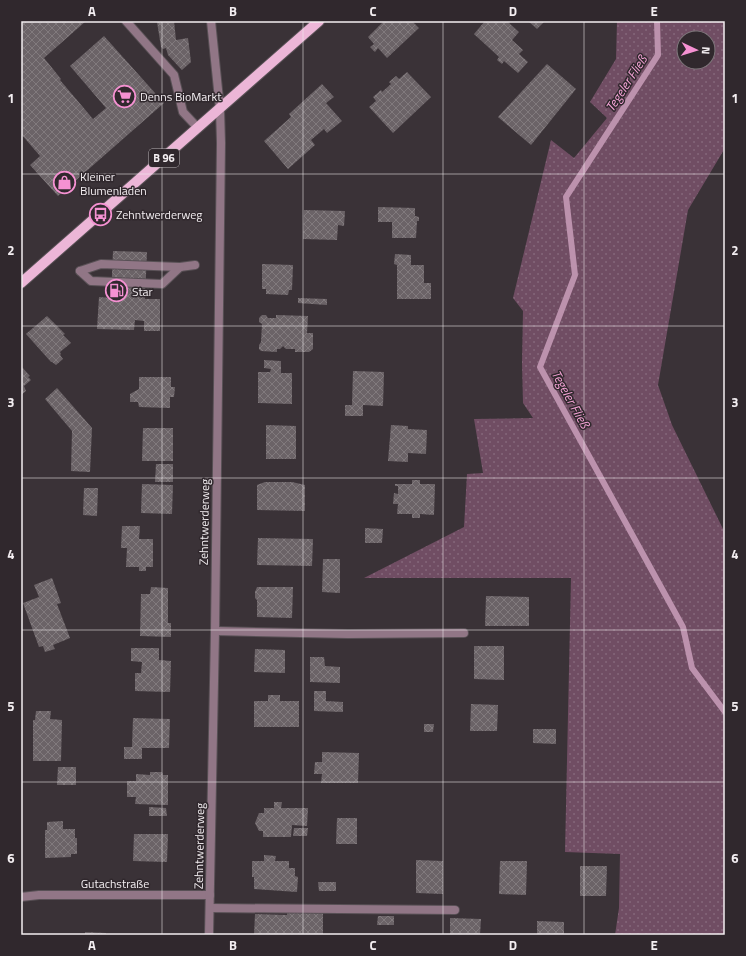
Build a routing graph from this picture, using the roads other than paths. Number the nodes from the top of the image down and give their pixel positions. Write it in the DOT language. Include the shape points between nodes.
graph roads {
  1 [pos="126,21"];
  2 [pos="211,21"];
  3 [pos="320,21"];
  4 [pos="220,109"];
  5 [pos="198,128"];
  6 [pos="195,265"];
  7 [pos="180,267"];
  8 [pos="21,283"];
  9 [pos="215,631"];
  10 [pos="464,633"];
  11 [pos="210,895"];
  12 [pos="21,897"];
  13 [pos="210,908"];
  14 [pos="455,910"];
  15 [pos="209,935"];
  1 -- 5 [label="street" via="174,75 183,112"];
  2 -- 4 [label="street, Zehntwerderweg"];
  3 -- 4 [label="main road, B 96"];
  4 -- 5 [label="main road, B 96"];
  4 -- 9 [label="street, Zehntwerderweg"];
  5 -- 8 [label="main road, B 96"];
  6 -- 7 [label="street"];
  7 -- 7 [label="street" via="101,264 80,271 91,281 162,284"];
  9 -- 10 [label="street"];
  9 -- 11 [label="street, Zehntwerderweg"];
  11 -- 12 [label="street, Gutachstraße"];
  11 -- 13 [label="street, Zehntwerderweg"];
  13 -- 14 [label="street"];
  13 -- 15 [label="street, Zehntwerderweg"];
}
